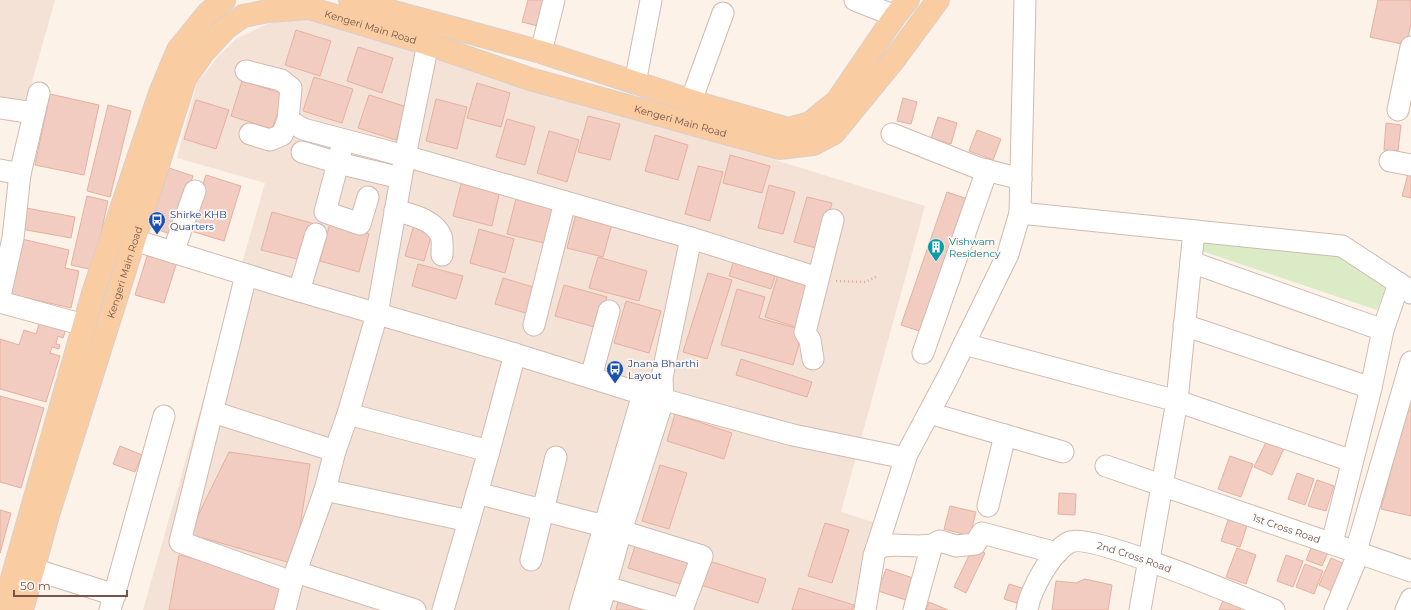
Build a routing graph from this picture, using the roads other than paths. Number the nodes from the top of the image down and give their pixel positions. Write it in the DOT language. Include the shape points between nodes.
graph roads {
  1 [pos="350,0"];
  2 [pos="554,0"];
  3 [pos="651,0"];
  4 [pos="856,0"];
  5 [pos="938,0"];
  6 [pos="1025,0"];
  7 [pos="210,4"];
  8 [pos="901,8"];
  9 [pos="723,13"];
  10 [pos="233,15"];
  11 [pos="428,44"];
  12 [pos="1411,48"];
  13 [pos="541,52"];
  14 [pos="246,71"];
  15 [pos="635,83"];
  16 [pos="1407,83"];
  17 [pos="692,101"];
  18 [pos="0,108"];
  19 [pos="1398,110"];
  20 [pos="288,120"];
  21 [pos="250,134"];
  22 [pos="892,134"];
  23 [pos="344,140"];
  24 [pos="302,152"];
  25 [pos="405,156"];
  26 [pos="1390,161"];
  27 [pos="338,163"];
  28 [pos="1411,164"];
  29 [pos="0,170"];
  30 [pos="987,170"];
  31 [pos="20,174"];
  32 [pos="401,178"];
  33 [pos="1021,179"];
  34 [pos="195,191"];
  35 [pos="368,197"];
  36 [pos="565,202"];
  37 [pos="395,210"];
  38 [pos="1020,213"];
  39 [pos="833,220"];
  40 [pos="1194,231"];
  41 [pos="316,234"];
  42 [pos="691,238"];
  43 [pos="134,240"];
  44 [pos="173,252"];
  45 [pos="442,255"];
  46 [pos="1191,262"];
  47 [pos="246,275"];
  48 [pos="818,278"];
  49 [pos="1405,288"];
  50 [pos="298,291"];
  51 [pos="0,296"];
  52 [pos="0,302"];
  53 [pos="609,311"];
  54 [pos="376,314"];
  55 [pos="84,325"];
  56 [pos="534,325"];
  57 [pos="1184,325"];
  58 [pos="1384,330"];
  59 [pos="964,344"];
  60 [pos="923,353"];
  61 [pos="515,354"];
  62 [pos="813,359"];
  63 [pos="1411,362"];
  64 [pos="591,377"];
  65 [pos="662,377"];
  66 [pos="1371,388"];
  67 [pos="643,394"];
  68 [pos="663,400"];
  69 [pos="1177,401"];
  70 [pos="213,412"];
  71 [pos="929,413"];
  72 [pos="348,414"];
  73 [pos="164,416"];
  74 [pos="1005,435"];
  75 [pos="335,451"];
  76 [pos="489,451"];
  77 [pos="1063,452"];
  78 [pos="556,457"];
  79 [pos="905,458"];
  80 [pos="1352,461"];
  81 [pos="1106,466"];
  82 [pos="1163,485"];
  83 [pos="325,490"];
  84 [pos="477,494"];
  85 [pos="988,506"];
  86 [pos="542,510"];
  87 [pos="468,521"];
  88 [pos="612,529"];
  89 [pos="1332,544"];
  90 [pos="932,545"];
  91 [pos="877,547"];
  92 [pos="1358,552"];
  93 [pos="1057,553"];
  94 [pos="531,560"];
  95 [pos="1150,561"];
  96 [pos="33,569"];
  97 [pos="1411,571"];
  98 [pos="294,577"];
  99 [pos="606,588"];
  100 [pos="1411,599"];
  101 [pos="112,602"];
  102 [pos="3,610"];
  103 [pos="22,610"];
  104 [pos="285,610"];
  105 [pos="415,610"];
  106 [pos="443,610"];
  107 [pos="580,610"];
  108 [pos="599,610"];
  109 [pos="683,610"];
  110 [pos="865,610"];
  111 [pos="914,610"];
  112 [pos="1027,610"];
  113 [pos="1140,610"];
  114 [pos="1274,610"];
  115 [pos="1335,610"];
  116 [pos="1406,610"];
  1 -- 13 [label="main road, Kengeri Main Road"];
  2 -- 13 [label="street"];
  3 -- 15 [label="street"];
  4 -- 8 [label="street"];
  5 -- 11 [label="main road, Kengeri Main Road" via="893,61 834,133 813,144 779,148 530,79"];
  6 -- 33 [label="street"];
  7 -- 10 [label="main road"];
  7 -- 55 [label="main road" via="178,50 160,93"];
  8 -- 17 [label="main road, Kengeri Main Road" via="837,101 810,123 788,129"];
  9 -- 17 [label="street"];
  10 -- 11 [label="main road, Kengeri Main Road" via="309,8"];
  10 -- 43 [label="main road, Kengeri Main Road" via="185,79"];
  11 -- 25 [label="street"];
  12 -- 16 [label="street"];
  13 -- 15 [label="main road, Kengeri Main Road"];
  14 -- 20 [label="street" via="281,80 291,88"];
  15 -- 17 [label="main road, Kengeri Main Road"];
  16 -- 19 [label="street"];
  18 -- 31 [label="street" via="36,103"];
  20 -- 21 [label="street" via="282,135 270,140"];
  20 -- 23 [label="street" via="303,129"];
  22 -- 30 [label="street"];
  23 -- 25 [label="street"];
  23 -- 27 [label="street"];
  24 -- 27 [label="street"];
  25 -- 32 [label="street"];
  25 -- 36 [label="street"];
  26 -- 28 [label="street"];
  27 -- 32 [label="street"];
  27 -- 35 [label="street" via="325,212 360,224"];
  29 -- 31 [label="street"];
  30 -- 33 [label="street"];
  30 -- 60 [label="street"];
  31 -- 51 [label="street" via="12,238"];
  32 -- 37 [label="street"];
  33 -- 38 [label="street"];
  34 -- 44 [label="street"];
  36 -- 42 [label="street"];
  36 -- 56 [label="street"];
  37 -- 45 [label="street" via="424,220 435,227 442,237"];
  37 -- 54 [label="street"];
  38 -- 40 [label="street"];
  38 -- 59 [label="street" via="1008,254"];
  39 -- 48 [label="street"];
  40 -- 46 [label="street"];
  40 -- 49 [label="street" via="1342,246"];
  41 -- 50 [label="street"];
  42 -- 48 [label="street"];
  42 -- 65 [label="street"];
  43 -- 44 [label="street"];
  43 -- 96 [label="main road, Kengeri Main Road"];
  44 -- 47 [label="street"];
  46 -- 57 [label="street"];
  46 -- 58 [label="street"];
  47 -- 50 [label="street"];
  47 -- 70 [label="street"];
  48 -- 62 [label="street" via="805,332 810,340"];
  49 -- 58 [label="street"];
  50 -- 54 [label="street"];
  52 -- 55 [label="street"];
  53 -- 64 [label="street"];
  54 -- 61 [label="street"];
  54 -- 72 [label="street"];
  55 -- 102 [label="main road"];
  57 -- 66 [label="street"];
  57 -- 69 [label="street"];
  58 -- 66 [label="street"];
  59 -- 69 [label="street"];
  59 -- 71 [label="street"];
  61 -- 64 [label="street"];
  61 -- 76 [label="street"];
  63 -- 92 [label="street"];
  64 -- 67 [label="street"];
  65 -- 67 [label="street"];
  65 -- 68 [label="street"];
  66 -- 80 [label="street"];
  67 -- 68 [label="street"];
  67 -- 88 [label="street"];
  68 -- 79 [label="street" via="792,435"];
  68 -- 88 [label="street"];
  69 -- 80 [label="street"];
  69 -- 82 [label="street"];
  70 -- 75 [label="street"];
  70 -- 98 [label="street" via="180,542"];
  71 -- 74 [label="street"];
  71 -- 79 [label="street"];
  72 -- 75 [label="street"];
  72 -- 76 [label="street"];
  73 -- 101 [label="street"];
  74 -- 77 [label="street"];
  74 -- 85 [label="street"];
  75 -- 83 [label="street"];
  76 -- 84 [label="street"];
  78 -- 86 [label="street"];
  79 -- 91 [label="street"];
  80 -- 89 [label="street"];
  81 -- 82 [label="street, 1st Cross Road"];
  82 -- 89 [label="street, 1st Cross Road"];
  82 -- 95 [label="street"];
  83 -- 87 [label="street"];
  83 -- 98 [label="street"];
  84 -- 86 [label="street"];
  84 -- 87 [label="street"];
  86 -- 88 [label="street"];
  86 -- 94 [label="street"];
  87 -- 106 [label="street"];
  88 -- 99 [label="street"];
  88 -- 107 [label="street"];
  88 -- 109 [label="street" via="702,556"];
  89 -- 92 [label="street, 1st Cross Road"];
  90 -- 91 [label="street"];
  90 -- 93 [label="street" via="940,541 956,546 975,544 982,534"];
  90 -- 111 [label="street"];
  91 -- 110 [label="street"];
  92 -- 97 [label="street, 1st Cross Road"];
  92 -- 115 [label="street"];
  93 -- 95 [label="street, 2nd Cross Road" via="1071,542 1087,542"];
  93 -- 112 [label="street, 2nd Cross Road" via="1043,573 1029,600"];
  95 -- 113 [label="street"];
  95 -- 114 [label="street, 2nd Cross Road"];
  96 -- 101 [label="street"];
  96 -- 103 [label="main road, Kengeri Main Road"];
  98 -- 104 [label="street"];
  98 -- 105 [label="street"];
  99 -- 108 [label="street"];
  99 -- 109 [label="street"];
  100 -- 116 [label="street"];
}
